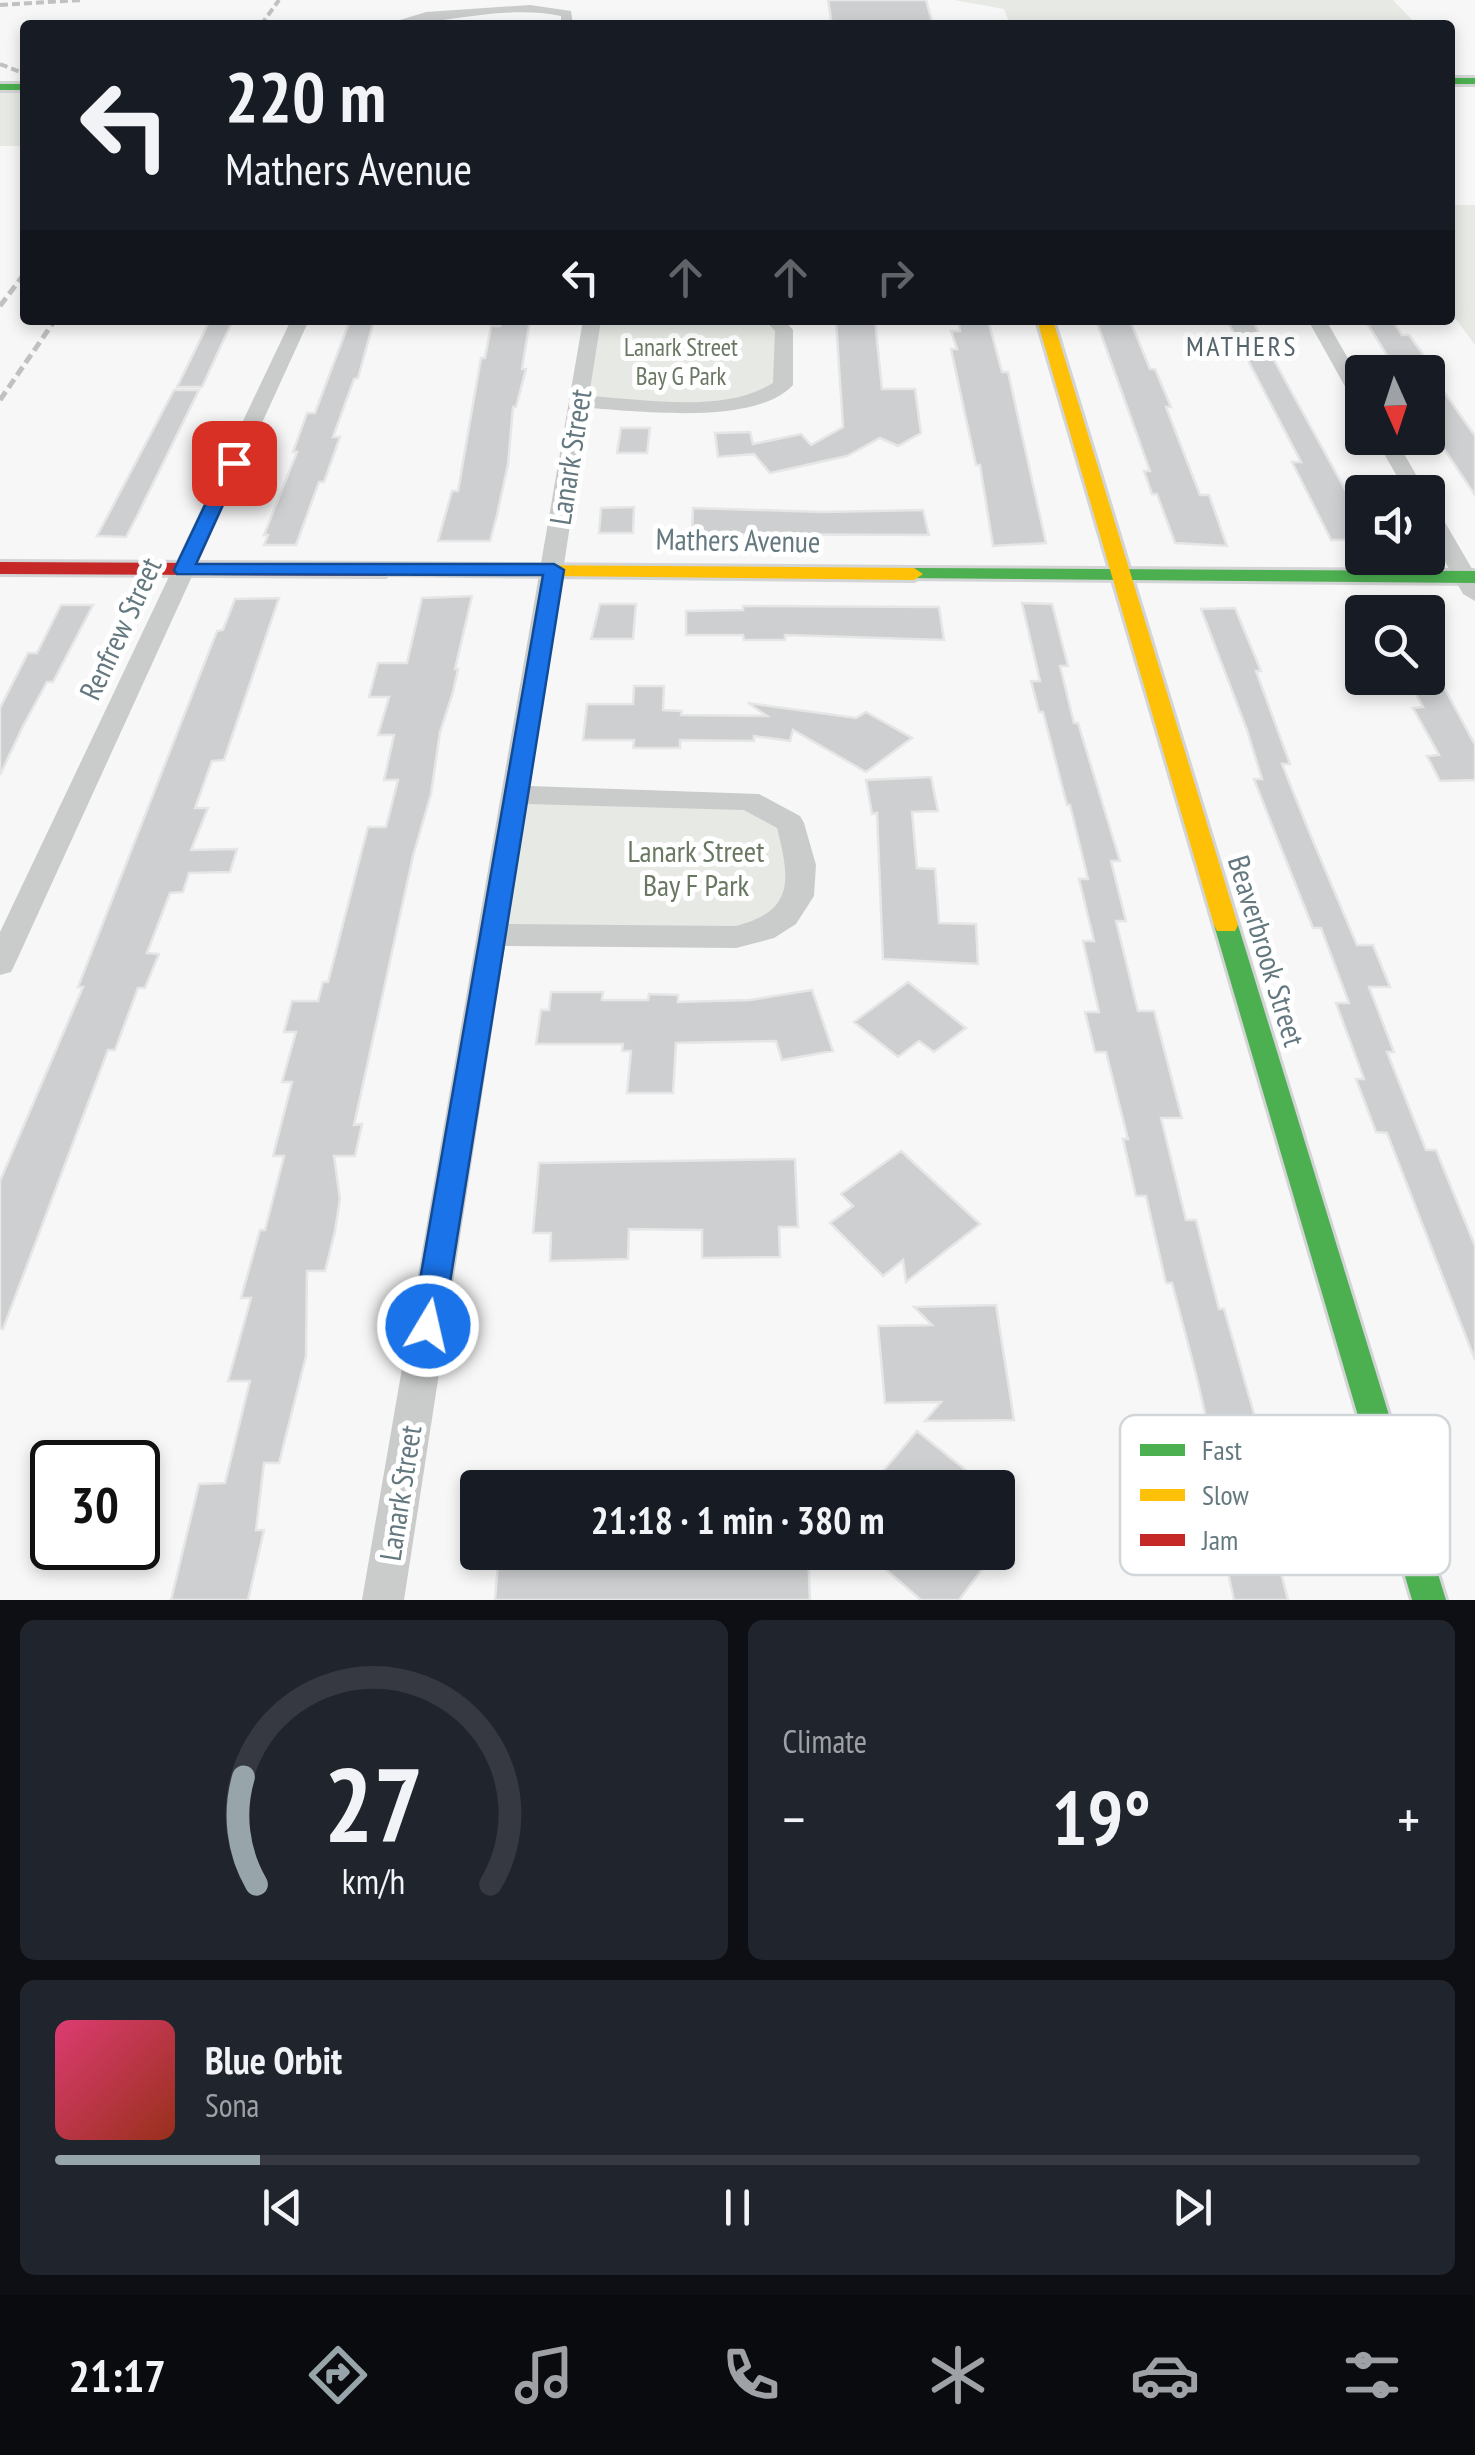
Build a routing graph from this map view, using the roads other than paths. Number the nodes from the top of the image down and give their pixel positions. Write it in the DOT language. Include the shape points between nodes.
graph roads {
  1 [pos="408,20"];
  2 [pos="567,20"];
  3 [pos="298,325"];
  4 [pos="591,325"];
  5 [pos="779,325"];
  6 [pos="1047,325"];
  7 [pos="1320,325"];
  8 [pos="1345,369"];
  9 [pos="579,402"];
  10 [pos="1445,539"];
  11 [pos="0,568"];
  12 [pos="184,570"];
  13 [pos="554,570"];
  14 [pos="1122,575"];
  15 [pos="1472,583"];
  16 [pos="517,795"];
  17 [pos="492,935"];
  18 [pos="0,964"];
  19 [pos="1374,1415"];
  20 [pos="1422,1575"];
  21 [pos="383,1600"];
  22 [pos="1429,1600"];
  1 -- 2 [label="street" via="543,8 567,14"];
  3 -- 12 [label="street, Renfrew Street"];
  4 -- 9 [label="street, Lanark Street"];
  5 -- 9 [label="street" via="783,385 776,392 729,404"];
  6 -- 14 [label="street, Beaverbrook Street"];
  7 -- 8 [label="street"];
  9 -- 13 [label="street, Lanark Street"];
  10 -- 15 [label="street"];
  11 -- 12 [label="street, Mathers Avenue"];
  12 -- 13 [label="street, Mathers Avenue"];
  12 -- 18 [label="street, Renfrew Street"];
  13 -- 14 [label="street, Mathers Avenue"];
  13 -- 16 [label="street, Lanark Street"];
  14 -- 15 [label="street, Mathers Avenue"];
  14 -- 19 [label="street, Beaverbrook Street"];
  16 -- 17 [label="street, Lanark Street"];
  16 -- 17 [label="street" via="749,801 790,823 801,889 783,920 725,941"];
  17 -- 21 [label="street, Lanark Street"];
  20 -- 22 [label="street, Beaverbrook Street"];
}
